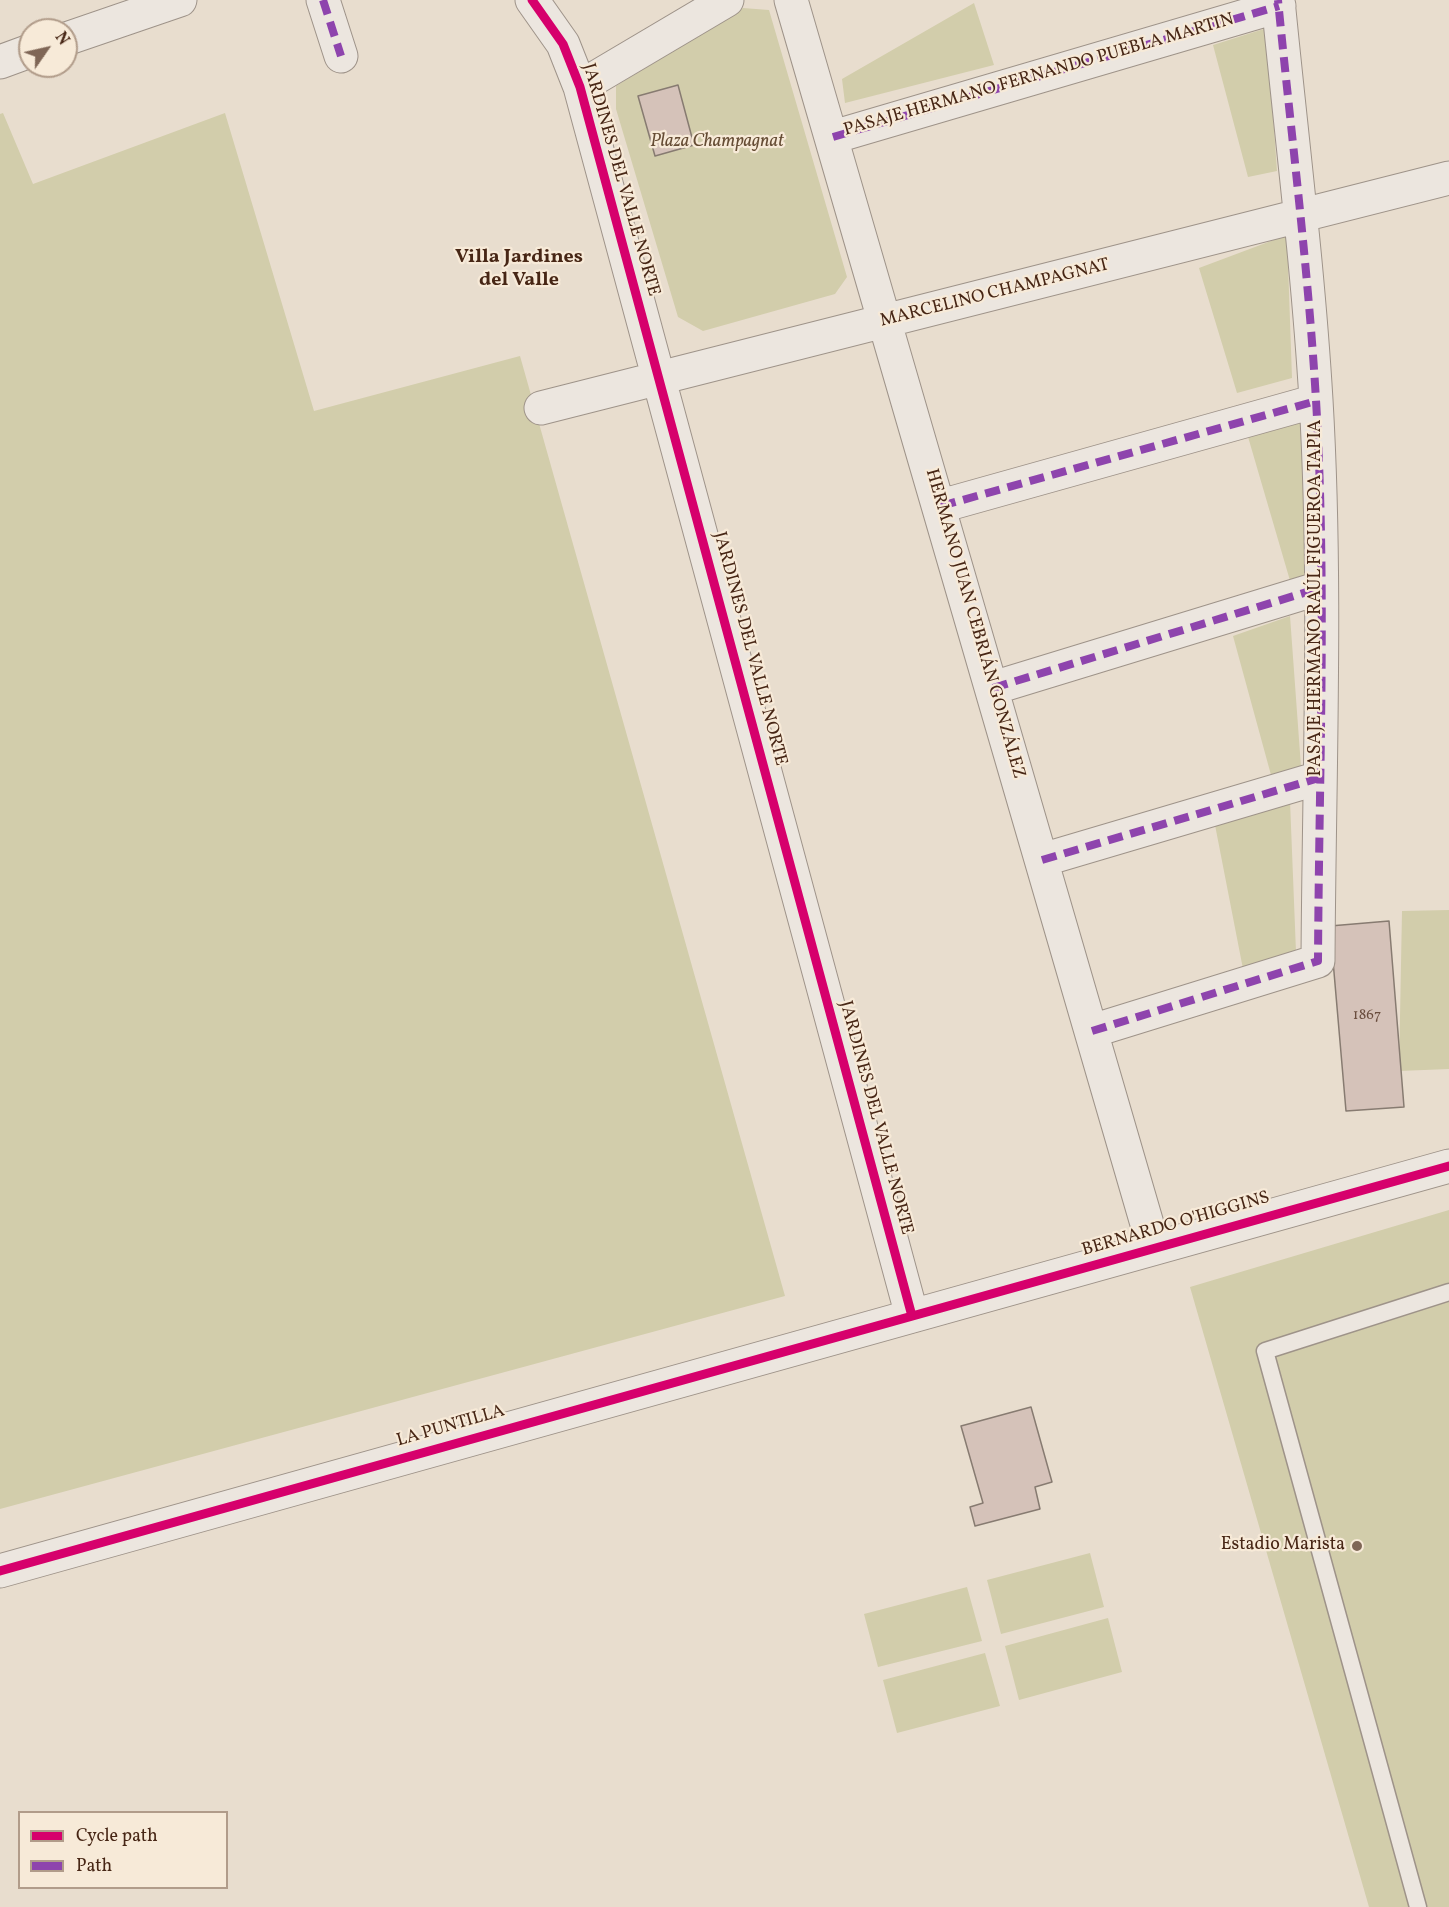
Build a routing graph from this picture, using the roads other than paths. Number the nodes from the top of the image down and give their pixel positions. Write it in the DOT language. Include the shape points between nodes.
graph roads {
  1 [pos="180,0"];
  2 [pos="323,0"];
  3 [pos="532,0"];
  4 [pos="727,0"];
  5 [pos="791,0"];
  6 [pos="1279,3"];
  7 [pos="108,11"];
  8 [pos="78,31"];
  9 [pos="18,55"];
  10 [pos="341,56"];
  11 [pos="0,62"];
  12 [pos="580,87"];
  13 [pos="833,137"];
  14 [pos="1449,178"];
  15 [pos="1301,216"];
  16 [pos="884,323"];
  17 [pos="659,380"];
  18 [pos="1316,401"];
  19 [pos="541,408"];
  20 [pos="940,506"];
  21 [pos="1320,588"];
  22 [pos="993,688"];
  23 [pos="1319,778"];
  24 [pos="1042,860"];
  25 [pos="1092,1031"];
  26 [pos="1449,1166"];
  27 [pos="1154,1248"];
  28 [pos="1449,1292"];
  29 [pos="912,1316"];
  30 [pos="0,1570"];
  31 [pos="1418,1907"];
  1 -- 7 [label="street"];
  2 -- 10 [label="street"];
  3 -- 12 [label="street, JARDINES DEL VALLE NORTE" via="563,44"];
  4 -- 12 [label="street"];
  5 -- 13 [label="street, HERMANO JUAN CEBRIÁN GONZÁLEZ"];
  6 -- 13 [label="street, PASAJE HERMANO FERNANDO PUEBLA MARTIN"];
  6 -- 15 [label="street, PASAJE HERMANO RAÚL FIGUEROA TAPIA"];
  7 -- 8 [label="street"];
  9 -- 11 [label="street"];
  12 -- 17 [label="street, JARDINES DEL VALLE NORTE"];
  13 -- 16 [label="street, HERMANO JUAN CEBRIÁN GONZÁLEZ"];
  14 -- 15 [label="street, MARCELINO CHAMPAGNAT"];
  15 -- 16 [label="street, MARCELINO CHAMPAGNAT"];
  15 -- 18 [label="street, PASAJE HERMANO RAÚL FIGUEROA TAPIA"];
  16 -- 17 [label="street, MARCELINO CHAMPAGNAT"];
  16 -- 20 [label="street, HERMANO JUAN CEBRIÁN GONZÁLEZ"];
  17 -- 19 [label="street, MARCELINO CHAMPAGNAT"];
  17 -- 29 [label="street, JARDINES DEL VALLE NORTE"];
  18 -- 20 [label="street"];
  18 -- 21 [label="street, PASAJE HERMANO RAÚL FIGUEROA TAPIA"];
  20 -- 22 [label="street, HERMANO JUAN CEBRIÁN GONZÁLEZ"];
  21 -- 22 [label="street"];
  21 -- 23 [label="street, PASAJE HERMANO RAÚL FIGUEROA TAPIA"];
  22 -- 24 [label="street, HERMANO JUAN CEBRIÁN GONZÁLEZ"];
  23 -- 24 [label="street"];
  23 -- 25 [label="street, PASAJE HERMANO RAÚL FIGUEROA TAPIA" via="1318,961"];
  24 -- 25 [label="street, HERMANO JUAN CEBRIÁN GONZÁLEZ"];
  25 -- 27 [label="street, HERMANO JUAN CEBRIÁN GONZÁLEZ"];
  26 -- 27 [label="street, BERNARDO O'HIGGINS"];
  27 -- 29 [label="street, BERNARDO O'HIGGINS"];
  28 -- 31 [label="lane" via="1265,1351"];
  29 -- 30 [label="street, LA PUNTILLA"];
}
